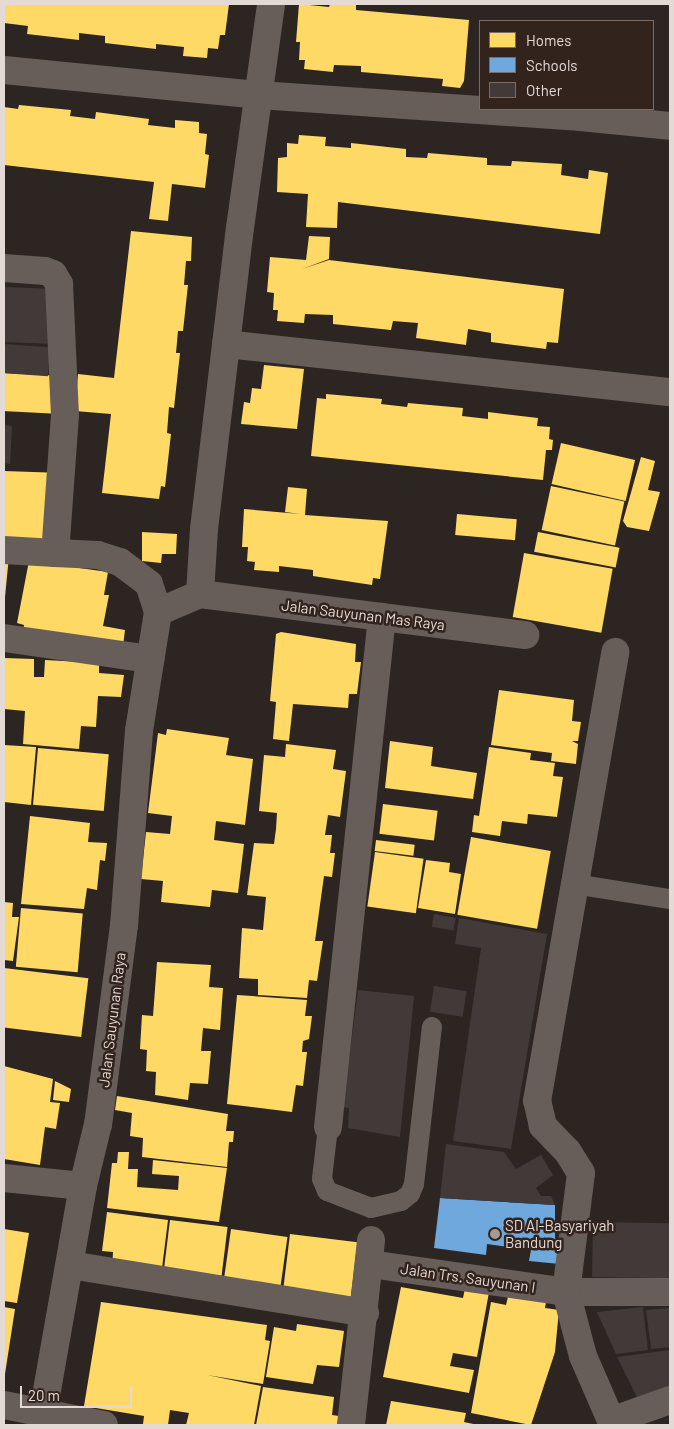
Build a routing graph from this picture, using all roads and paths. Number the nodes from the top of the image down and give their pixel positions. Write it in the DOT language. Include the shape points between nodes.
graph roads {
  1 [pos="271,4"];
  2 [pos="4,70"];
  3 [pos="259,95"];
  4 [pos="479,110"];
  5 [pos="481,110"];
  6 [pos="670,126"];
  7 [pos="4,268"];
  8 [pos="226,344"];
  9 [pos="670,392"];
  10 [pos="4,550"];
  11 [pos="55,553"];
  12 [pos="200,594"];
  13 [pos="158,612"];
  14 [pos="382,617"];
  15 [pos="525,635"];
  16 [pos="4,638"];
  17 [pos="615,652"];
  18 [pos="150,659"];
  19 [pos="574,884"];
  20 [pos="670,899"];
  21 [pos="432,1027"];
  22 [pos="328,1127"];
  23 [pos="4,1178"];
  24 [pos="83,1186"];
  25 [pos="371,1208"];
  26 [pos="370,1252"];
  27 [pos="70,1264"];
  28 [pos="566,1292"];
  29 [pos="670,1292"];
  30 [pos="365,1313"];
  31 [pos="670,1400"];
  32 [pos="4,1405"];
  33 [pos="42,1419"];
  34 [pos="612,1423"];
  35 [pos="104,1425"];
  36 [pos="351,1425"];
  1 -- 3 [label="street"];
  2 -- 3 [label="street"];
  3 -- 4 [label="street"];
  3 -- 8 [label="street"];
  5 -- 6 [label="street"];
  7 -- 11 [label="street" via="45,271 53,274 59,284 65,415"];
  8 -- 9 [label="street"];
  8 -- 12 [label="street" via="204,529"];
  10 -- 11 [label="street"];
  11 -- 13 [label="street" via="98,555 120,562 149,584"];
  12 -- 13 [label="street"];
  12 -- 14 [label="street, Jalan Sauyunan Mas Raya"];
  13 -- 18 [label="street, Jalan Sauyunan Raya"];
  14 -- 15 [label="street, Jalan Sauyunan Mas Raya"];
  14 -- 22 [label="street"];
  16 -- 18 [label="street"];
  17 -- 19 [label="street"];
  18 -- 24 [label="street, Jalan Sauyunan Raya" via="139,731 124,925 98,1124"];
  19 -- 20 [label="lane"];
  19 -- 28 [label="street" via="537,1100 543,1126 579,1168 582,1178"];
  21 -- 25 [label="lane" via="414,1184 401,1201"];
  22 -- 25 [label="lane" via="322,1183 331,1193"];
  23 -- 24 [label="street"];
  24 -- 27 [label="street, Jalan Sauyunan Raya"];
  25 -- 26 [label="lane"];
  26 -- 28 [label="street, Jalan Trs. Sauyunan I"];
  26 -- 30 [label="street"];
  27 -- 30 [label="street"];
  27 -- 33 [label="street, Jalan Sauyunan Raya"];
  28 -- 29 [label="street, Jalan Trs. Sauyunan I"];
  28 -- 34 [label="street" via="584,1356"];
  30 -- 36 [label="street"];
  31 -- 34 [label="street"];
  32 -- 33 [label="street"];
  33 -- 35 [label="street"];
}
